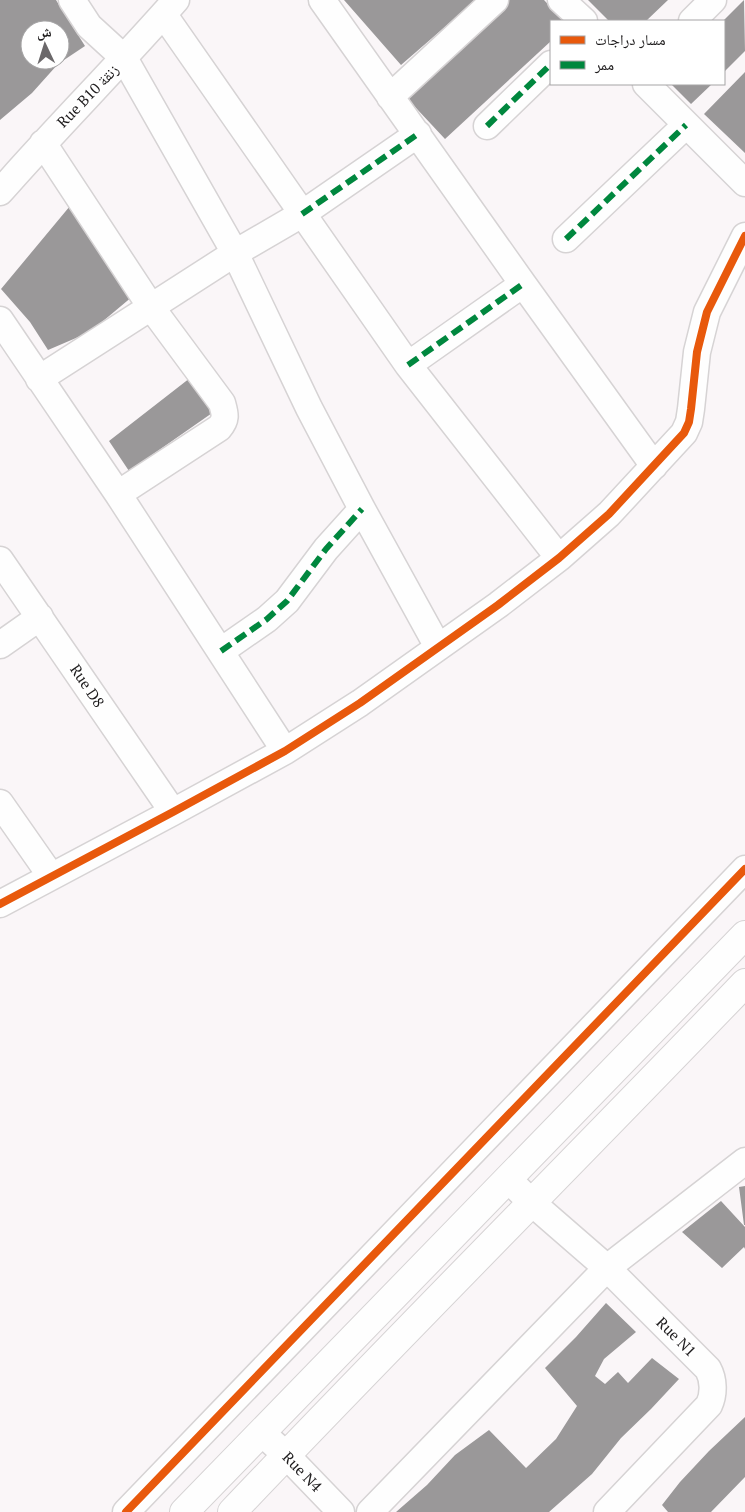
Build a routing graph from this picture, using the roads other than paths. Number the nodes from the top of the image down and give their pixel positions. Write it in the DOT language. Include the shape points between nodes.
graph roads {
  1 [pos="72,0"];
  2 [pos="322,0"];
  3 [pos="495,0"];
  4 [pos="561,0"];
  5 [pos="713,0"];
  6 [pos="170,7"];
  7 [pos="583,20"];
  8 [pos="693,20"];
  9 [pos="124,58"];
  10 [pos="550,65"];
  11 [pos="647,85"];
  12 [pos="390,97"];
  13 [pos="686,125"];
  14 [pos="487,126"];
  15 [pos="418,134"];
  16 [pos="43,143"];
  17 [pos="745,183"];
  18 [pos="0,192"];
  19 [pos="302,214"];
  20 [pos="745,236"];
  21 [pos="566,238"];
  22 [pos="235,254"];
  23 [pos="523,284"];
  24 [pos="151,307"];
  25 [pos="0,320"];
  26 [pos="408,365"];
  27 [pos="39,379"];
  28 [pos="654,466"];
  29 [pos="118,494"];
  30 [pos="362,509"];
  31 [pos="559,558"];
  32 [pos="0,560"];
  33 [pos="40,617"];
  34 [pos="0,645"];
  35 [pos="438,646"];
  36 [pos="220,651"];
  37 [pos="285,750"];
  38 [pos="0,803"];
  39 [pos="173,812"];
  40 [pos="745,869"];
  41 [pos="50,876"];
  42 [pos="0,904"];
  43 [pos="745,934"];
  44 [pos="745,983"];
  45 [pos="745,1161"];
  46 [pos="508,1179"];
  47 [pos="531,1202"];
  48 [pos="607,1268"];
  49 [pos="262,1433"];
  50 [pos="286,1455"];
  51 [pos="126,1512"];
  52 [pos="184,1512"];
  53 [pos="232,1512"];
  54 [pos="341,1512"];
  55 [pos="370,1512"];
  56 [pos="607,1512"];
  1 -- 9 [label="street" via="89,26"];
  2 -- 12 [label="street"];
  3 -- 12 [label="street"];
  4 -- 7 [label="street"];
  5 -- 8 [label="street"];
  6 -- 9 [label="street, Rue B10 زنقة"];
  6 -- 19 [label="street"];
  9 -- 16 [label="street, Rue B10 زنقة"];
  9 -- 22 [label="street"];
  10 -- 14 [label="street"];
  11 -- 13 [label="street"];
  12 -- 15 [label="street"];
  13 -- 17 [label="street"];
  13 -- 21 [label="street"];
  15 -- 19 [label="street"];
  15 -- 23 [label="street"];
  16 -- 18 [label="street, Rue B10 زنقة"];
  16 -- 24 [label="street"];
  19 -- 22 [label="street"];
  19 -- 26 [label="street"];
  20 -- 28 [label="street" via="707,312 697,352 689,422 684,434"];
  22 -- 24 [label="street"];
  22 -- 30 [label="street"];
  23 -- 26 [label="street"];
  23 -- 28 [label="street"];
  24 -- 27 [label="street"];
  24 -- 29 [label="street" via="222,403 224,422"];
  25 -- 27 [label="street"];
  26 -- 31 [label="street"];
  27 -- 29 [label="street"];
  28 -- 31 [label="street" via="609,514"];
  29 -- 36 [label="street"];
  30 -- 35 [label="street"];
  30 -- 36 [label="street" via="287,600 267,619"];
  31 -- 35 [label="street"];
  32 -- 33 [label="street, Rue D8"];
  33 -- 34 [label="street"];
  33 -- 39 [label="street, Rue D8"];
  35 -- 37 [label="street" via="360,703"];
  36 -- 37 [label="street"];
  37 -- 39 [label="street"];
  38 -- 41 [label="street"];
  39 -- 41 [label="street"];
  40 -- 51 [label="street"];
  41 -- 42 [label="street"];
  43 -- 46 [label="main road"];
  44 -- 47 [label="main road"];
  45 -- 48 [label="street"];
  46 -- 47 [label="street, Rue N1"];
  46 -- 49 [label="main road"];
  47 -- 48 [label="street, Rue N1"];
  47 -- 50 [label="main road"];
  48 -- 55 [label="street"];
  48 -- 56 [label="street, Rue N1" via="708,1369 713,1387 709,1405"];
  49 -- 50 [label="street, Rue N4"];
  49 -- 52 [label="main road"];
  50 -- 53 [label="main road"];
  50 -- 54 [label="street, Rue N4"];
}
